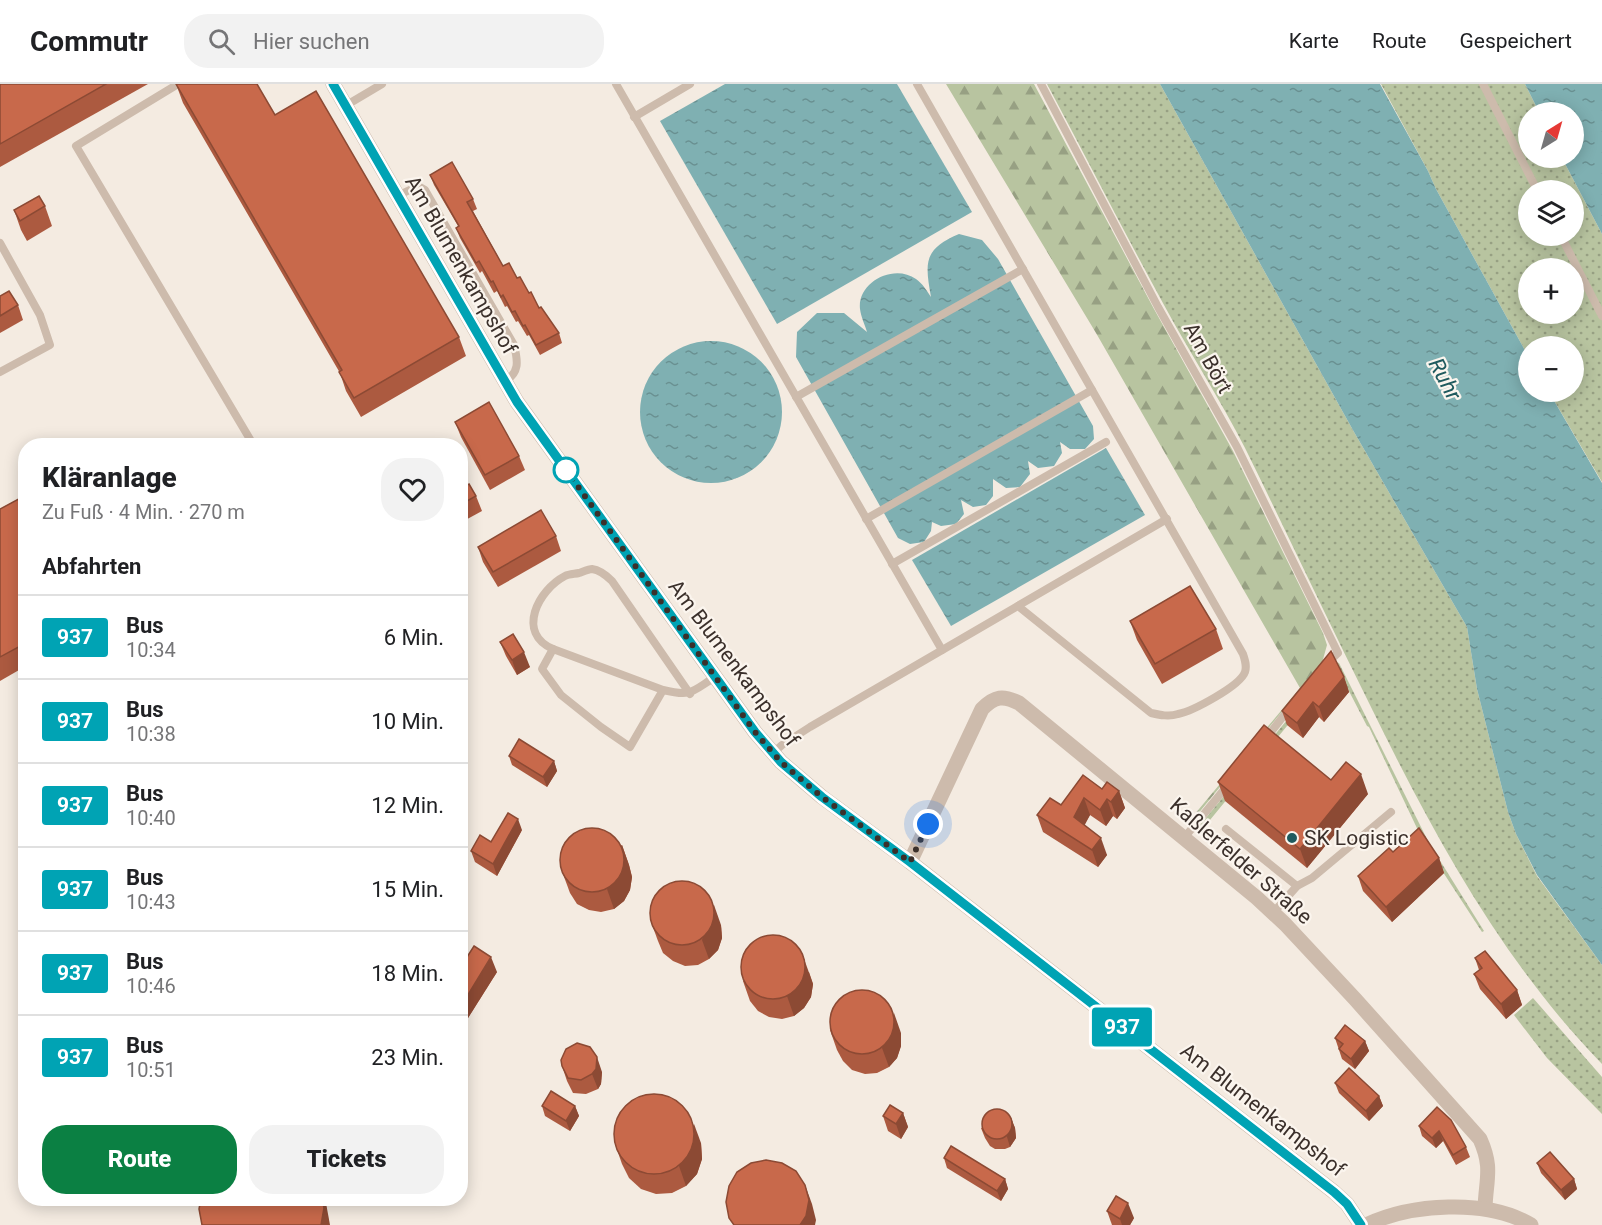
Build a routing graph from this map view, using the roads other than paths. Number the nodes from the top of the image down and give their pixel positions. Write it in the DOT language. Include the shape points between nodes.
graph roads {
  1 [pos="178,84"];
  2 [pos="333,84"];
  3 [pos="382,84"];
  4 [pos="616,84"];
  5 [pos="690,84"];
  6 [pos="917,84"];
  7 [pos="1041,84"];
  8 [pos="1483,84"];
  9 [pos="345,106"];
  10 [pos="634,117"];
  11 [pos="1533,180"];
  12 [pos="397,196"];
  13 [pos="0,243"];
  14 [pos="1566,246"];
  15 [pos="1023,268"];
  16 [pos="1602,316"];
  17 [pos="0,372"];
  18 [pos="504,382"];
  19 [pos="1092,390"];
  20 [pos="796,397"];
  21 [pos="249,438"];
  22 [pos="1106,442"];
  23 [pos="866,519"];
  24 [pos="1167,519"];
  25 [pos="892,564"];
  26 [pos="1018,606"];
  27 [pos="553,649"];
  28 [pos="942,650"];
  29 [pos="1324,667"];
  30 [pos="715,677"];
  31 [pos="663,690"];
  32 [pos="690,694"];
  33 [pos="1294,703"];
  34 [pos="1258,748"];
  35 [pos="773,753"];
  36 [pos="1236,775"];
  37 [pos="1391,812"];
  38 [pos="1226,829"];
  39 [pos="1184,838"];
  40 [pos="910,862"];
  41 [pos="1297,886"];
  42 [pos="1273,913"];
  43 [pos="1485,1208"];
  44 [pos="1361,1225"];
  45 [pos="1366,1225"];
  46 [pos="1531,1225"];
  1 -- 21 [label="lane" via="76,146"];
  2 -- 9 [label="street, Am Blumenkampshof"];
  3 -- 9 [label="lane"];
  4 -- 10 [label="lane"];
  5 -- 10 [label="lane"];
  6 -- 15 [label="lane"];
  7 -- 29 [label="lane, Am Bört" via="1237,447 1338,653"];
  8 -- 11 [label="lane"];
  9 -- 12 [label="street, Am Blumenkampshof"];
  10 -- 20 [label="lane"];
  12 -- 18 [label="street, Am Blumenkampshof"];
  12 -- 18 [label="lane" via="417,186 425,190 514,345 516,369 513,377"];
  13 -- 17 [label="lane" via="40,315 50,345"];
  14 -- 16 [label="lane"];
  15 -- 19 [label="lane"];
  15 -- 20 [label="lane"];
  18 -- 30 [label="street, Am Blumenkampshof"];
  19 -- 23 [label="lane"];
  19 -- 24 [label="lane"];
  20 -- 23 [label="lane"];
  22 -- 25 [label="lane"];
  23 -- 25 [label="lane"];
  24 -- 26 [label="lane"];
  24 -- 26 [label="lane" via="1244,654 1245,672 1233,686 1177,715 1150,713"];
  25 -- 28 [label="lane"];
  26 -- 28 [label="lane"];
  27 -- 31 [label="lane"];
  27 -- 31 [label="lane" via="542,669 561,694 630,747"];
  27 -- 32 [label="lane" via="542,644 533,628 537,604 565,576 592,569 612,581"];
  28 -- 35 [label="lane"];
  30 -- 32 [label="lane"];
  30 -- 35 [label="street, Am Blumenkampshof"];
  31 -- 32 [label="lane"];
  33 -- 34 [label="lane"];
  35 -- 40 [label="street, Am Blumenkampshof" via="822,797"];
  36 -- 39 [label="lane"];
  37 -- 41 [label="lane"];
  38 -- 41 [label="lane"];
  39 -- 40 [label="street, Kaßlerfelder Straße" via="1019,703 998,697 982,709"];
  39 -- 42 [label="street, Kaßlerfelder Straße"];
  40 -- 44 [label="street, Am Blumenkampshof" via="1334,1192"];
  41 -- 42 [label="lane"];
  42 -- 43 [label="street, Kaßlerfelder Straße" via="1480,1139 1489,1170"];
  43 -- 45 [label="street" via="1423,1208 1391,1214"];
  43 -- 46 [label="street"];
}
